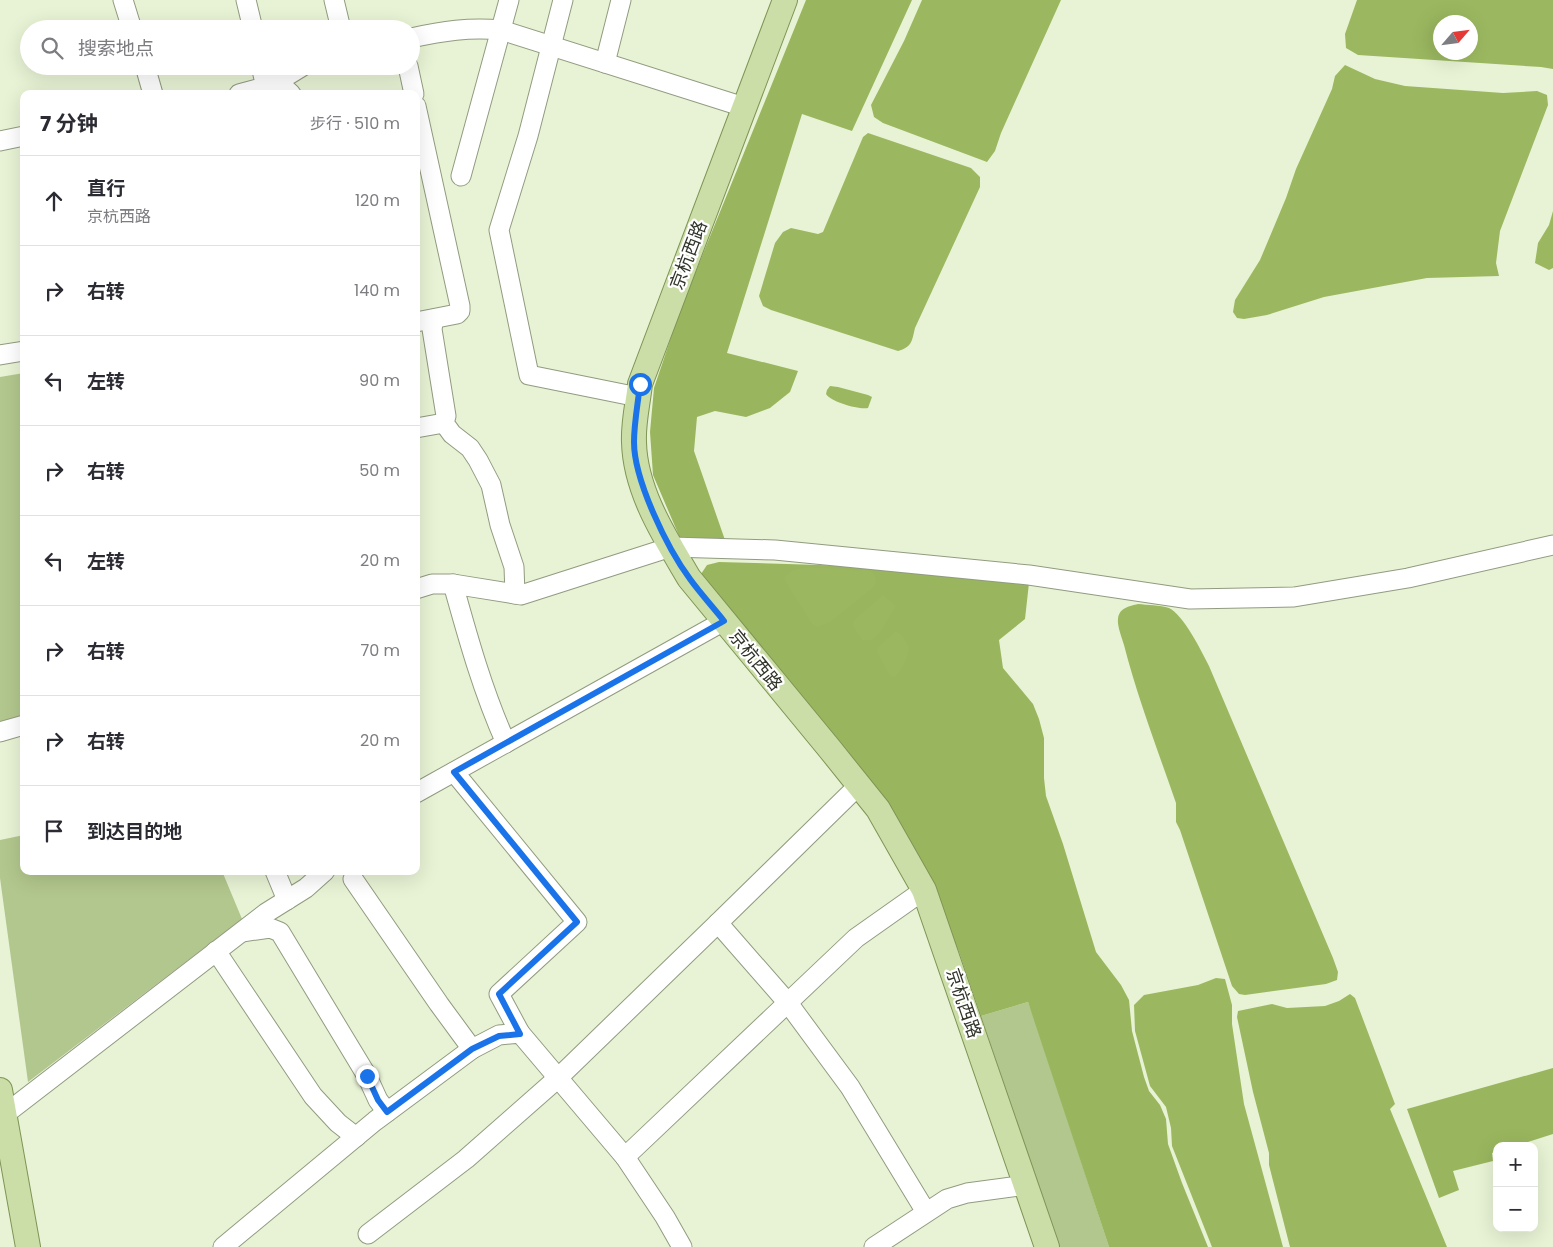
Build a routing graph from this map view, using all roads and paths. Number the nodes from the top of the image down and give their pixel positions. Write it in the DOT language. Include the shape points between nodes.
graph roads {
  1 [pos="123,0"];
  2 [pos="246,0"];
  3 [pos="334,0"];
  4 [pos="509,0"];
  5 [pos="563,0"];
  6 [pos="621,0"];
  7 [pos="785,0"];
  8 [pos="129,20"];
  9 [pos="251,20"];
  10 [pos="339,20"];
  11 [pos="501,30"];
  12 [pos="420,36"];
  13 [pos="551,46"];
  14 [pos="604,63"];
  15 [pos="148,75"];
  16 [pos="269,75"];
  17 [pos="293,75"];
  18 [pos="410,75"];
  19 [pos="278,88"];
  20 [pos="153,90"];
  21 [pos="265,90"];
  22 [pos="413,90"];
  23 [pos="744,107"];
  24 [pos="420,124"];
  25 [pos="20,137"];
  26 [pos="0,141"];
  27 [pos="461,176"];
  28 [pos="425,321"];
  29 [pos="20,352"];
  30 [pos="0,355"];
  31 [pos="638,397"];
  32 [pos="444,423"];
  33 [pos="420,427"];
  34 [pos="1553,545"];
  35 [pos="671,547"];
  36 [pos="453,584"];
  37 [pos="420,588"];
  38 [pos="515,594"];
  39 [pos="724,621"];
  40 [pos="20,726"];
  41 [pos="0,732"];
  42 [pos="506,743"];
  43 [pos="454,772"];
  44 [pos="859,785"];
  45 [pos="420,792"];
  46 [pos="277,875"];
  47 [pos="321,875"];
  48 [pos="353,878"];
  49 [pos="924,890"];
  50 [pos="287,900"];
  51 [pos="718,923"];
  52 [pos="241,932"];
  53 [pos="216,951"];
  54 [pos="788,1002"];
  55 [pos="520,1034"];
  56 [pos="472,1049"];
  57 [pos="558,1078"];
  58 [pos="0,1090"];
  59 [pos="387,1112"];
  60 [pos="4,1115"];
  61 [pos="356,1137"];
  62 [pos="625,1157"];
  63 [pos="1026,1185"];
  64 [pos="926,1212"];
  65 [pos="368,1234"];
  66 [pos="28,1247"];
  67 [pos="223,1247"];
  68 [pos="682,1247"];
  69 [pos="874,1247"];
  70 [pos="1047,1247"];
  1 -- 8 [label="street"];
  2 -- 9 [label="street"];
  3 -- 10 [label="street"];
  4 -- 11 [label="street"];
  5 -- 13 [label="street"];
  6 -- 14 [label="street"];
  7 -- 23 [label="main road, 京杭西路"];
  11 -- 12 [label="street" via="476,27"];
  11 -- 13 [label="street"];
  11 -- 27 [label="street"];
  13 -- 14 [label="street"];
  13 -- 31 [label="street" via="499,230 529,375"];
  14 -- 23 [label="street"];
  15 -- 20 [label="street"];
  16 -- 19 [label="street"];
  17 -- 19 [label="street"];
  18 -- 22 [label="street"];
  19 -- 21 [label="street"];
  23 -- 31 [label="main road, 京杭西路" via="643,375"];
  24 -- 28 [label="street" via="460,306 456,314"];
  25 -- 26 [label="street"];
  28 -- 32 [label="street" via="432,329 446,416"];
  29 -- 30 [label="street"];
  31 -- 35 [label="main road, 京杭西路" via="634,442 639,475"];
  32 -- 33 [label="street"];
  32 -- 38 [label="street" via="470,448 491,485 514,567"];
  34 -- 35 [label="street" via="1408,578 1294,597 1190,599 1020,574 774,550"];
  35 -- 38 [label="street" via="521,595"];
  35 -- 39 [label="main road, 京杭西路" via="689,578"];
  36 -- 37 [label="street" via="432,584"];
  36 -- 38 [label="street"];
  36 -- 42 [label="street" via="468,639"];
  39 -- 42 [label="street"];
  39 -- 44 [label="main road, 京杭西路"];
  40 -- 41 [label="street"];
  42 -- 43 [label="street"];
  43 -- 45 [label="street"];
  43 -- 55 [label="street" via="577,922 499,994"];
  44 -- 49 [label="main road, 京杭西路" via="878,809"];
  44 -- 51 [label="street"];
  46 -- 50 [label="street"];
  47 -- 50 [label="street"];
  48 -- 56 [label="street"];
  49 -- 54 [label="street" via="856,938"];
  49 -- 63 [label="main road, 京杭西路"];
  50 -- 52 [label="street"];
  51 -- 54 [label="street"];
  51 -- 57 [label="street"];
  52 -- 53 [label="street"];
  52 -- 59 [label="street" via="270,928 280,932"];
  53 -- 60 [label="street"];
  53 -- 61 [label="street" via="313,1096 338,1124"];
  54 -- 62 [label="street"];
  54 -- 64 [label="street" via="850,1087"];
  55 -- 56 [label="street" via="499,1036"];
  55 -- 57 [label="street"];
  56 -- 59 [label="street"];
  57 -- 62 [label="street"];
  57 -- 65 [label="street" via="466,1159"];
  58 -- 60 [label="main road"];
  59 -- 61 [label="street"];
  60 -- 66 [label="main road"];
  61 -- 67 [label="street"];
  62 -- 68 [label="street"];
  63 -- 64 [label="street" via="947,1198"];
  63 -- 70 [label="main road, 京杭西路"];
  64 -- 69 [label="street"];
}
